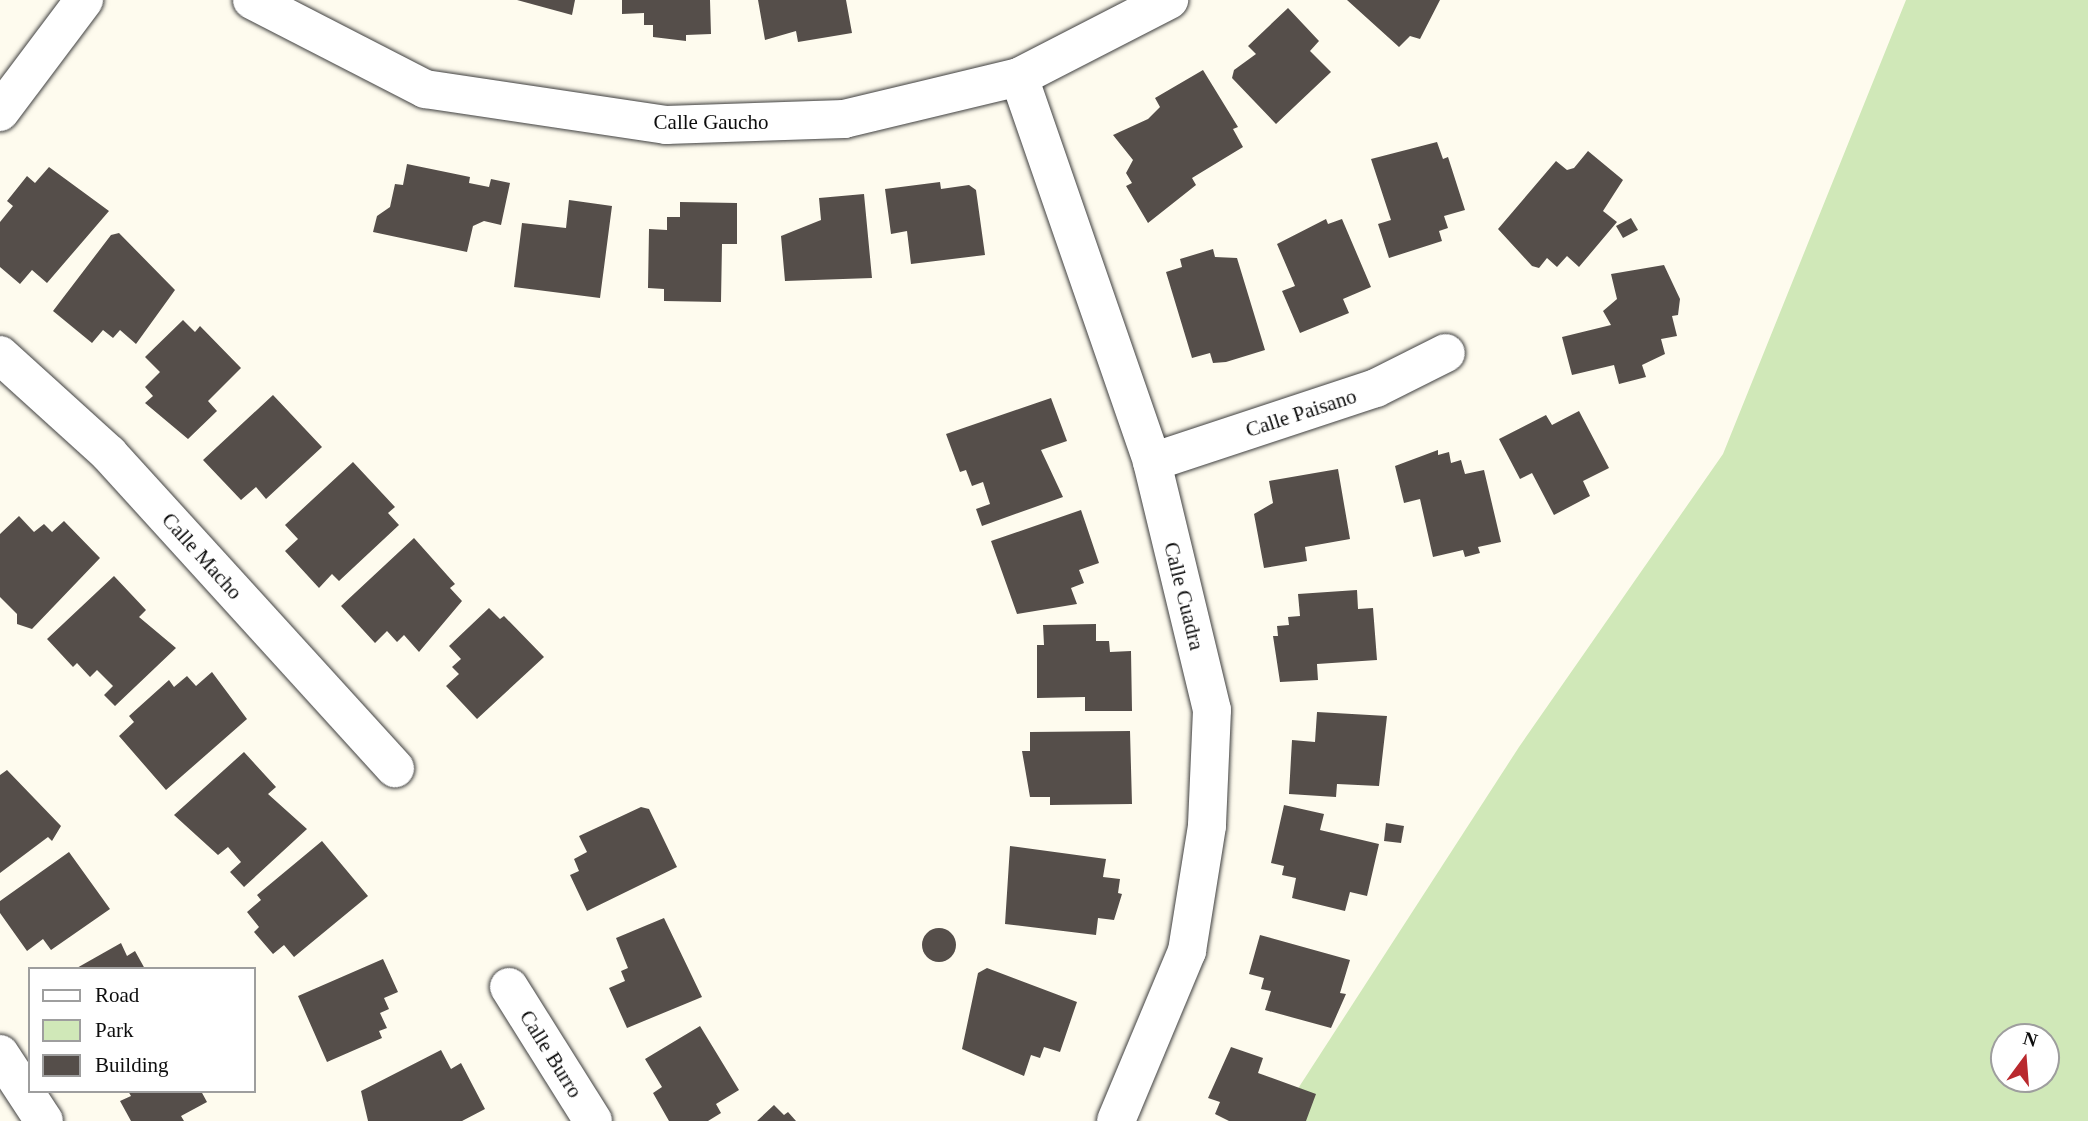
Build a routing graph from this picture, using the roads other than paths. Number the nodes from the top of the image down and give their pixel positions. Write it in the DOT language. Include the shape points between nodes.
graph roads {
  1 [pos="84,0"];
  2 [pos="252,0"];
  3 [pos="1169,0"];
  4 [pos="1019,78"];
  5 [pos="0,112"];
  6 [pos="1446,353"];
  7 [pos="0,355"];
  8 [pos="1152,463"];
  9 [pos="395,768"];
  10 [pos="509,987"];
  11 [pos="0,1054"];
  12 [pos="44,1121"];
  13 [pos="593,1121"];
  14 [pos="1116,1121"];
  1 -- 5 [label="street"];
  2 -- 4 [label="street, Calle Gaucho" via="425,89 666,125 844,119"];
  3 -- 4 [label="street, Calle Gaucho"];
  4 -- 8 [label="street, Calle Cuadra"];
  6 -- 8 [label="street, Calle Paisano" via="1376,388"];
  7 -- 9 [label="street, Calle Macho" via="109,454"];
  8 -- 14 [label="street, Calle Cuadra" via="1212,710 1208,826 1187,951"];
  10 -- 13 [label="street, Calle Burro"];
  11 -- 12 [label="street"];
}
